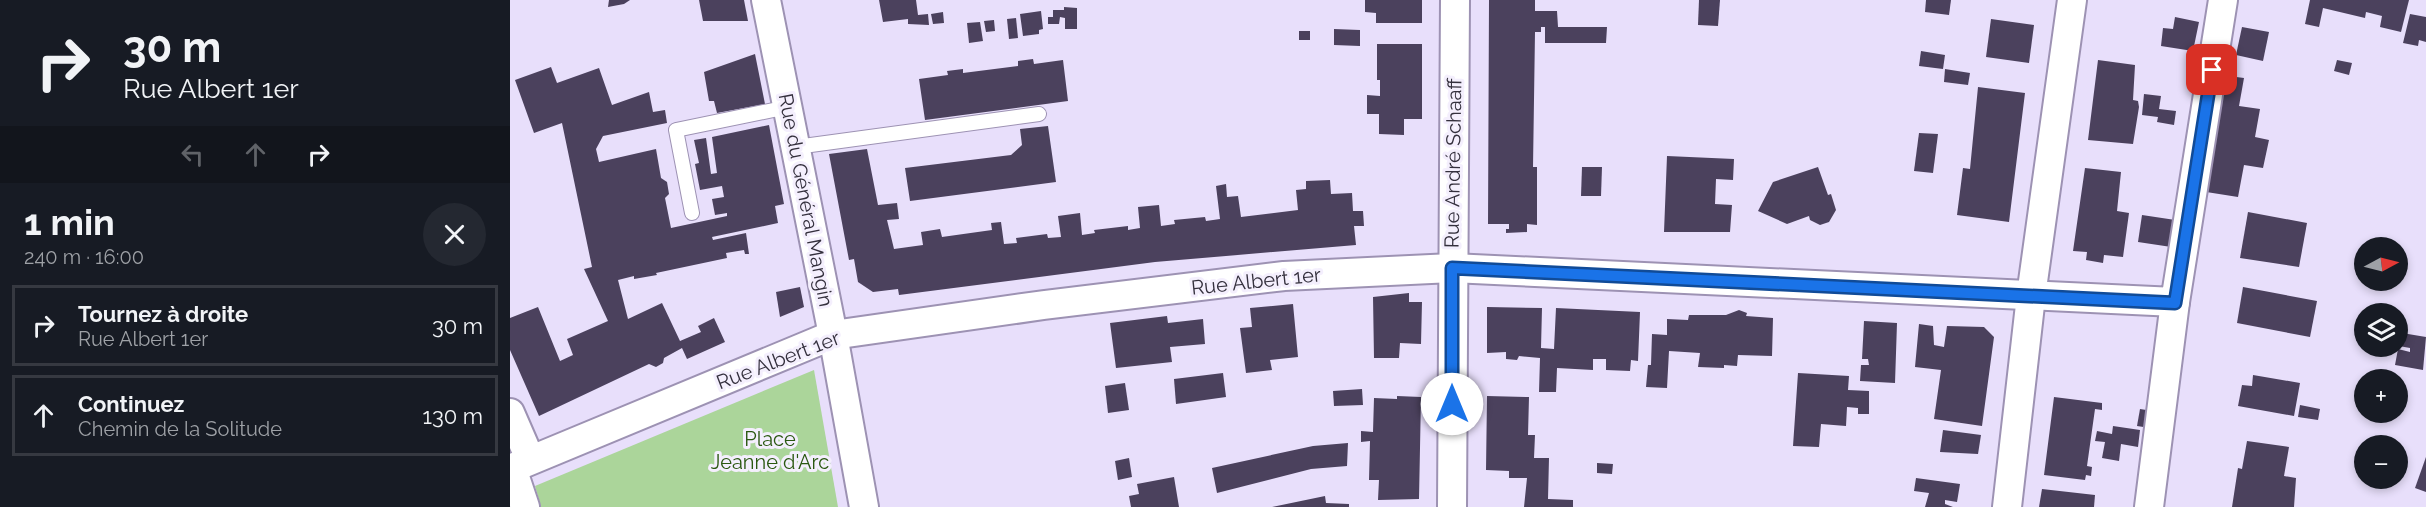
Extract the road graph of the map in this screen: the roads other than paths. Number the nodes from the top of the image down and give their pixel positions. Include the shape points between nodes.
1 (766, 0) edge
2 (1455, 0) edge
3 (2072, 0) edge
4 (2223, 0) edge
5 (788, 107) junction
6 (1039, 114) dead end
7 (796, 147) junction
8 (692, 213) dead end
9 (1452, 268) junction
10 (2031, 296) junction
11 (2175, 303) junction
12 (833, 335) junction
13 (510, 413) edge
14 (517, 465) edge
15 (525, 507) edge
16 (864, 507) edge
17 (1452, 507) edge
18 (2007, 507) edge
19 (2149, 507) edge

1 - 5 street, Rue du Général Mangin
2 - 9 street, Rue André Schaaff
3 - 10 street
4 - 11 street
5 - 7 street, Rue du Général Mangin
5 - 8 lane via 676,130
6 - 7 lane
7 - 12 street, Rue du Général Mangin
9 - 10 street, Rue Albert 1er
9 - 12 street, Rue Albert 1er via 1284,276
9 - 17 street, Rue André Schaaff
10 - 11 street, Rue Albert 1er
10 - 18 street
11 - 19 street
12 - 14 street, Rue Albert 1er
12 - 16 street, Rue du Général Mangin
13 - 14 street
14 - 15 street

